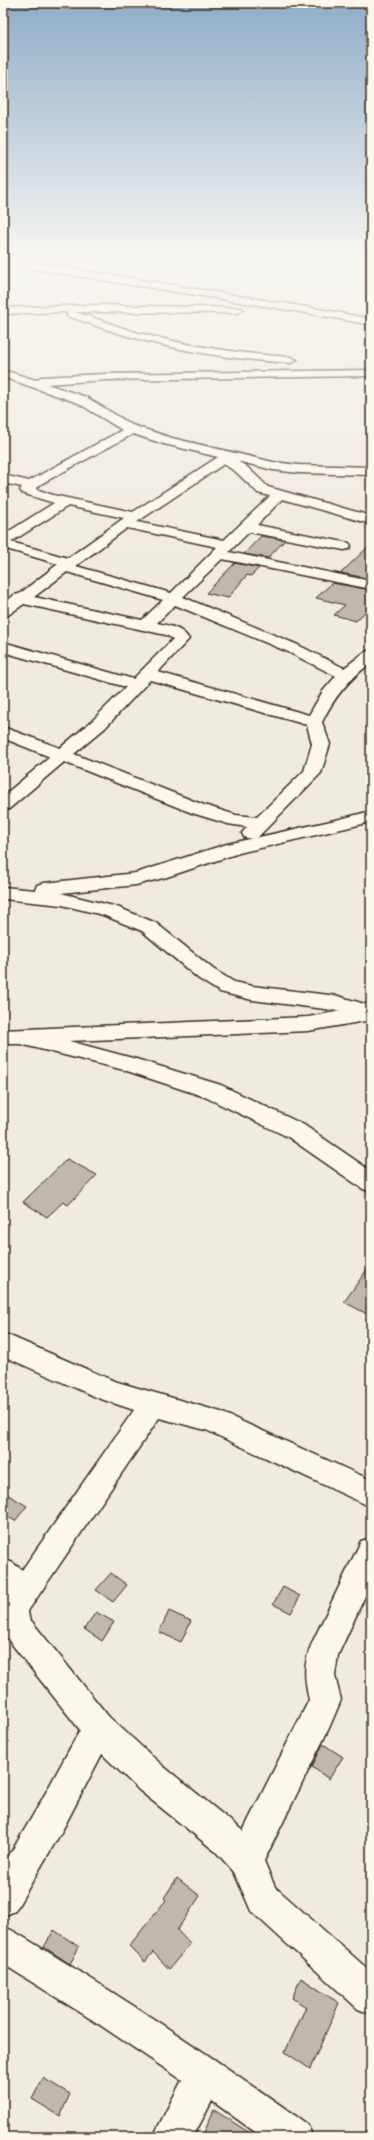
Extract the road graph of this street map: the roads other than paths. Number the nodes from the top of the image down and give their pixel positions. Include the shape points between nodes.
1 (264, 359) edge
2 (303, 361) dead end
3 (341, 362) dead end
4 (371, 366) edge
5 (3, 373) edge
6 (371, 373) edge
7 (33, 382) junction
8 (131, 430) junction
9 (226, 457) junction
10 (371, 471) edge
11 (3, 479) edge
12 (30, 485) junction
13 (279, 495) junction
14 (65, 502) junction
15 (370, 520) edge
16 (131, 521) junction
17 (247, 527) junction
18 (3, 543) edge
19 (222, 549) junction
20 (333, 560) junction
21 (66, 565) junction
22 (371, 585) edge
23 (172, 598) junction
24 (9, 605) edge
25 (144, 626) junction
26 (3, 647) edge
27 (371, 655) edge
28 (344, 674) junction
29 (141, 680) junction
30 (314, 722) junction
31 (3, 732) edge
32 (62, 755) junction
33 (3, 805) edge
34 (371, 816) edge
35 (262, 823) junction
36 (234, 848) junction
37 (9, 893) edge
38 (371, 1013) edge
39 (11, 1037) edge
40 (371, 1184) edge
41 (3, 1344) edge
42 (153, 1405) junction
43 (371, 1494) edge
44 (371, 1551) edge
45 (14, 1582) edge
46 (98, 1728) junction
47 (246, 1860) junction
48 (3, 1899) edge
49 (3, 1944) edge
50 (371, 1996) edge
51 (206, 2074) junction
52 (172, 2137) edge
53 (294, 2137) edge

1 - 2 street
3 - 4 street
5 - 7 street
6 - 7 street via 106,377
7 - 8 street via 82,400
8 - 9 street
8 - 12 street
9 - 10 street via 299,469
9 - 13 street via 257,486
9 - 16 street
11 - 12 street
12 - 14 street via 27,490 30,492
13 - 15 street
13 - 17 street
14 - 16 street
14 - 18 street
15 - 20 street
16 - 19 street
16 - 21 street
17 - 19 street
17 - 20 street
18 - 21 street
19 - 20 street
19 - 23 street
20 - 22 street
21 - 23 street
21 - 24 street
23 - 25 street
23 - 28 street via 292,648
24 - 25 street
25 - 29 street via 170,631 177,634 180,639
26 - 29 street
27 - 28 street
28 - 30 street via 325,698
29 - 30 street
29 - 32 street via 99,724
30 - 35 street via 321,744 312,773
31 - 32 street
32 - 33 street
32 - 35 street via 198,809 234,820
34 - 36 street
35 - 36 street
36 - 37 street via 136,879
37 - 38 street via 62,899 110,911 150,927 206,974 227,987 252,993 338,1003
38 - 39 street via 308,1024
39 - 40 street via 128,1064 213,1091 296,1131
41 - 42 street via 107,1390
42 - 43 street via 211,1420
42 - 45 street
44 - 47 street via 324,1654 319,1676 325,1700 319,1715
45 - 46 street via 14,1623
46 - 47 street via 151,1778 228,1840
46 - 48 street via 51,1817
47 - 50 street via 263,1899
49 - 51 street via 107,2008
51 - 52 street
51 - 53 street

